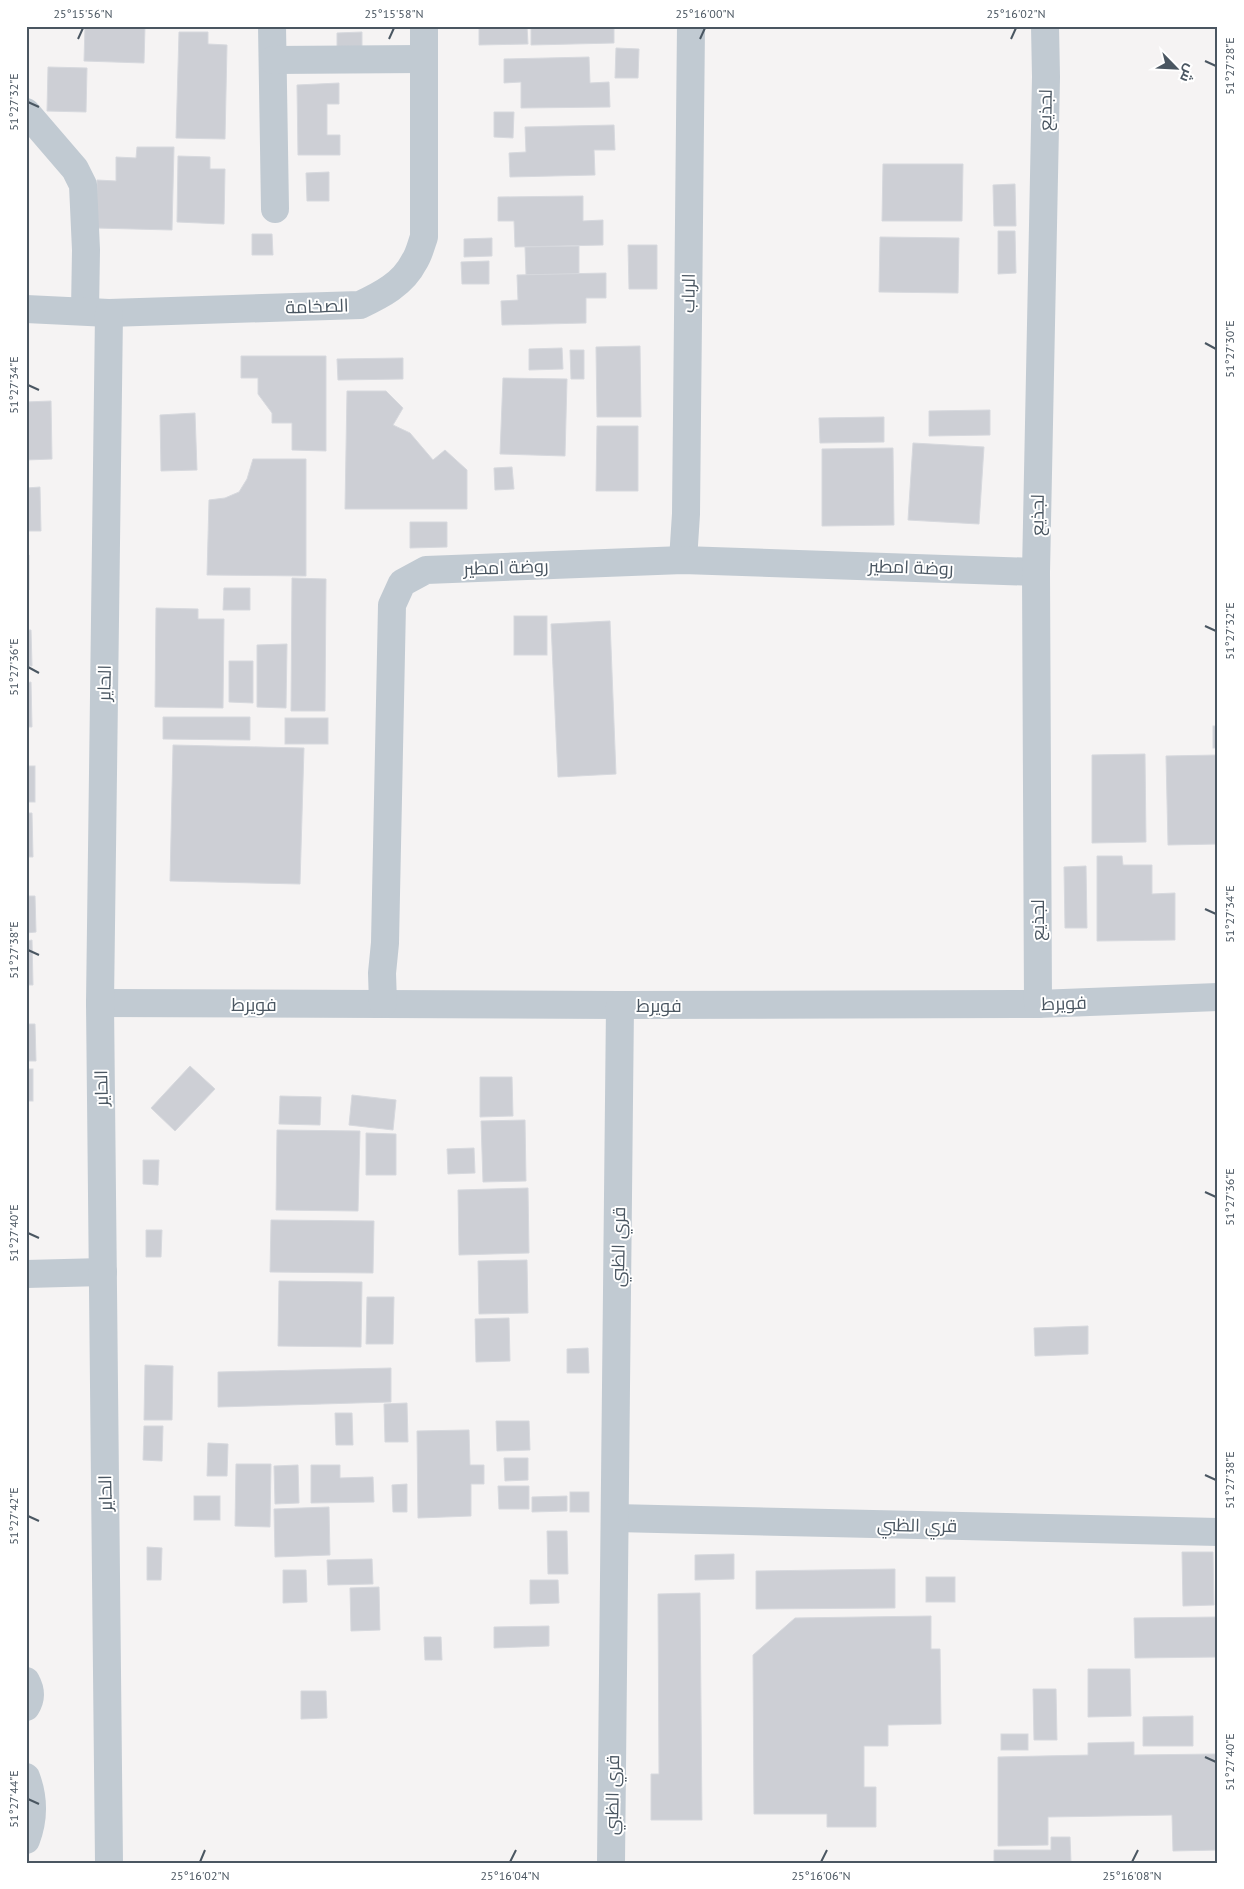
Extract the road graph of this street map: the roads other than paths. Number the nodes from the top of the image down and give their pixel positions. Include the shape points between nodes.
1 (272, 26) edge
2 (413, 26) edge
3 (424, 26) edge
4 (691, 26) edge
5 (1045, 26) edge
6 (423, 59) junction
7 (273, 60) junction
8 (26, 112) edge
9 (275, 209) dead end
10 (26, 309) edge
11 (97, 312) junction
12 (682, 560) junction
13 (1036, 572) junction
14 (1218, 997) edge
15 (100, 1003) junction
16 (384, 1003) junction
17 (1038, 1004) junction
18 (620, 1005) junction
19 (102, 1272) junction
20 (26, 1274) edge
21 (615, 1518) junction
22 (1218, 1532) edge
23 (26, 1681) edge
24 (26, 1707) edge
25 (26, 1778) edge
26 (26, 1840) edge
27 (109, 1863) edge
28 (611, 1863) edge

1 - 7 street
2 - 3 street
3 - 6 street, الصخامة
4 - 12 street, الرباب via 686,514
5 - 13 street, لجذيع
6 - 7 street
6 - 11 street, الصخامة via 424,237 414,262 400,281 384,294 360,305
7 - 9 street
8 - 11 street, الحاير via 75,169 83,185 86,250
10 - 11 street, الصخامة
11 - 15 street, الحاير
12 - 13 street, روضة امطير
12 - 16 street, روضة امطير via 426,570 402,584 392,605 382,973
13 - 17 street, لجذيع
14 - 17 street, فويرط
15 - 16 street, فويرط
15 - 19 street, الحاير
16 - 18 street, فويرط
17 - 18 street, فويرط
18 - 21 street, قري الظبي
19 - 20 street
19 - 27 street, الحاير
21 - 22 street, قري الظبي
21 - 28 street, قري الظبي
23 - 24 street via 30,1697
25 - 26 street via 32,1798 32,1816

